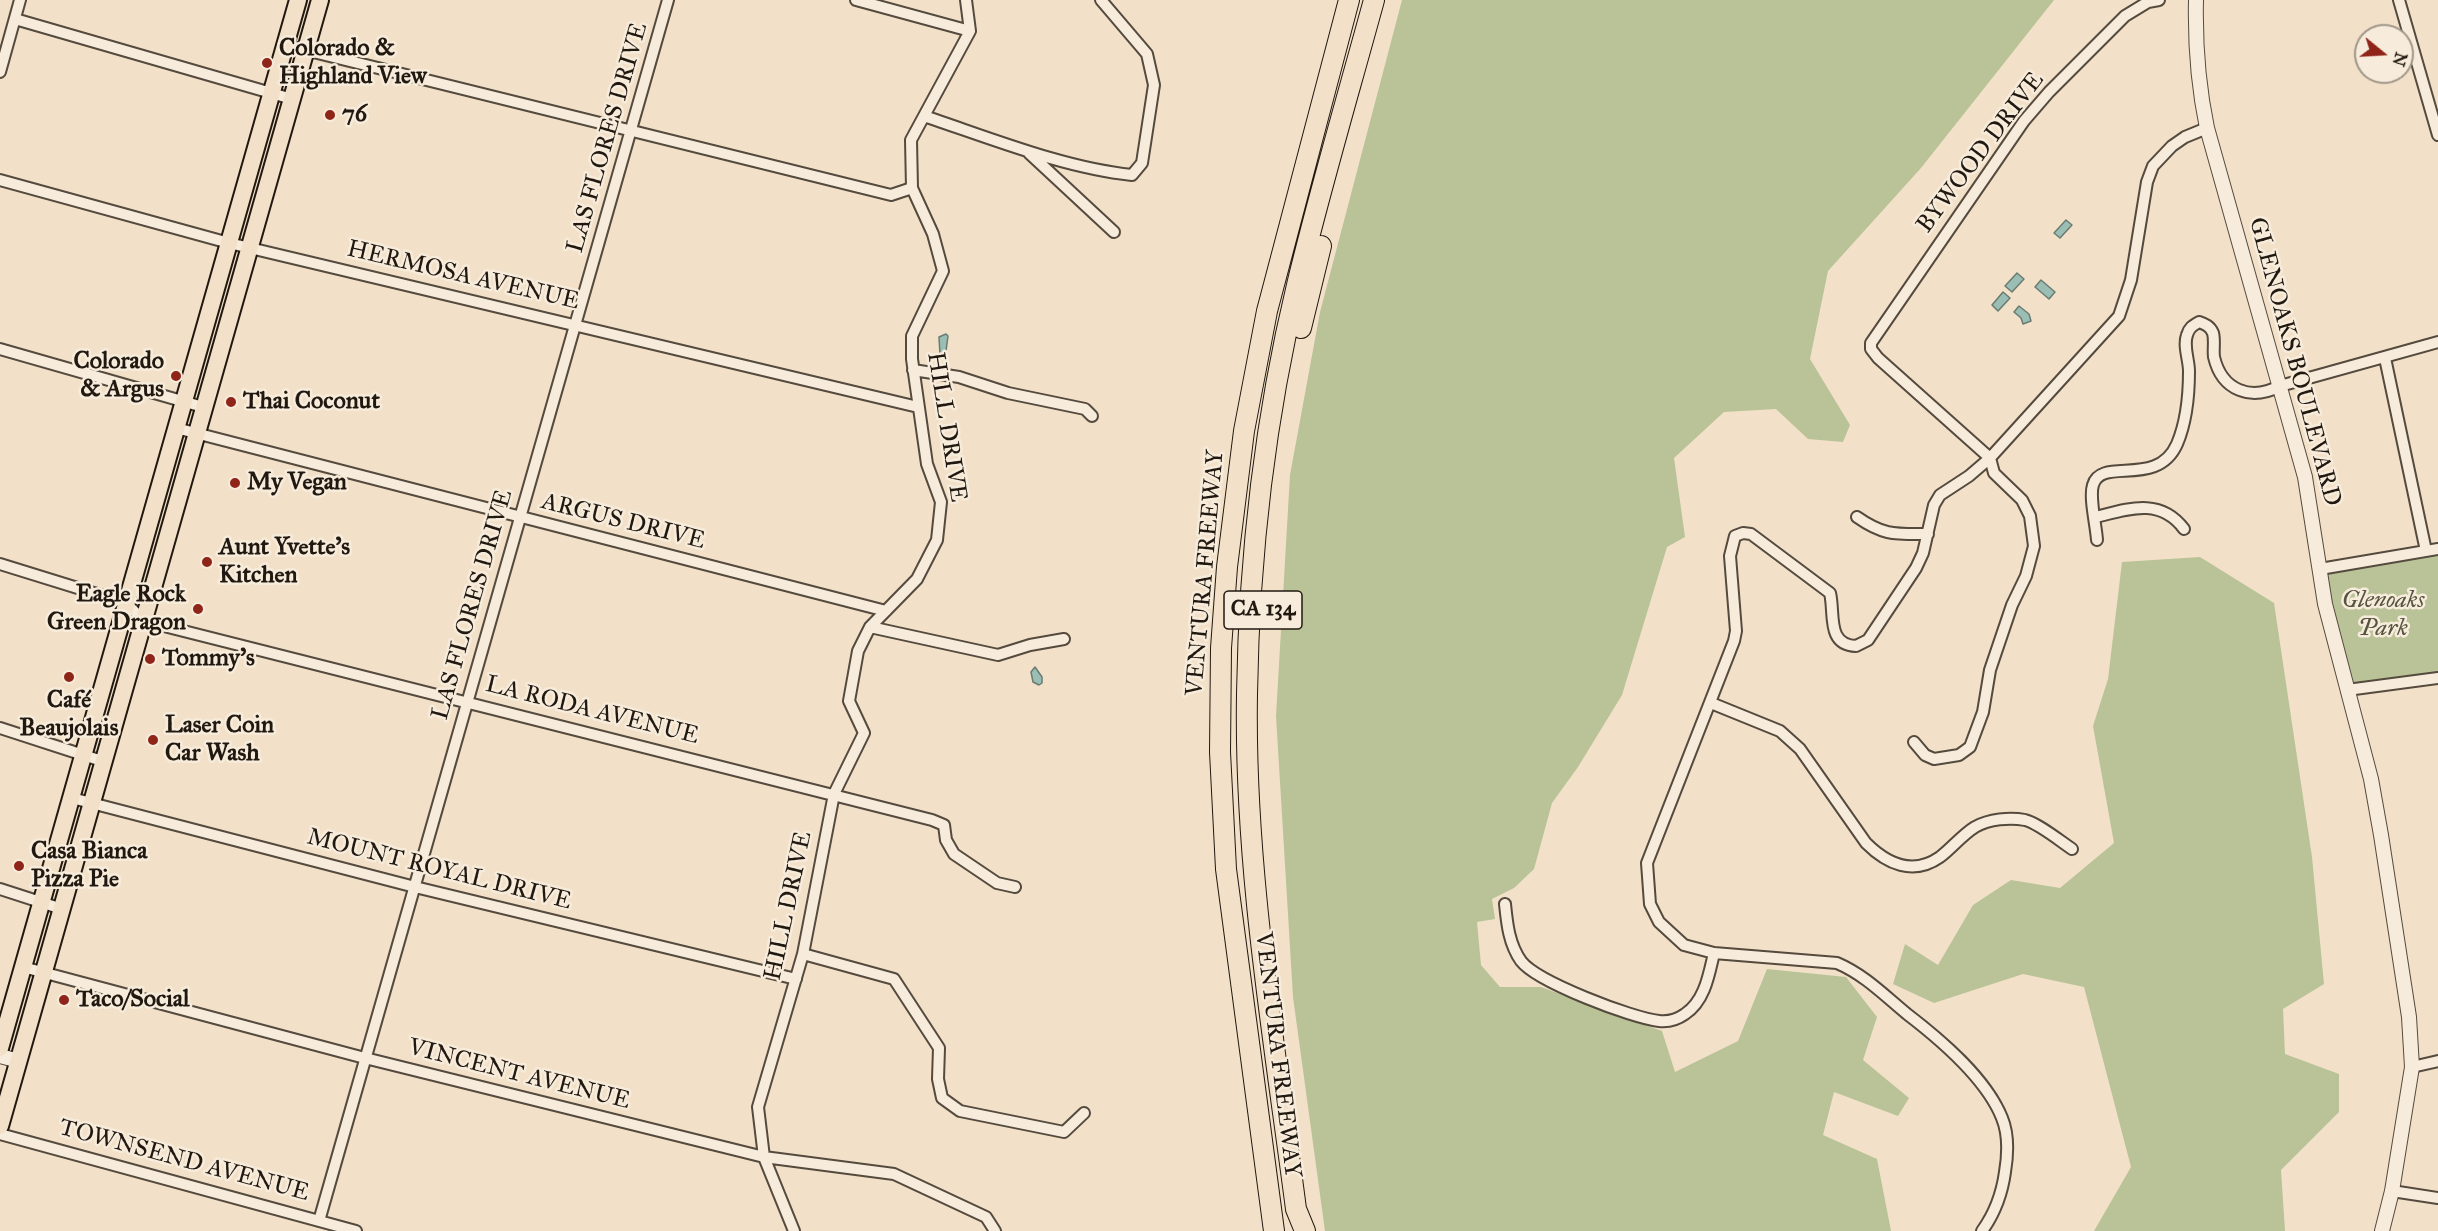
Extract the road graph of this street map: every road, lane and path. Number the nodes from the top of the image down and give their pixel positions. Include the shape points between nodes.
1 (20, 0) edge
2 (298, 0) edge
3 (320, 0) edge
4 (668, 0) edge
5 (856, 0) edge
6 (966, 0) edge
7 (1101, 0) edge
8 (1349, 0) edge
9 (1374, 0) edge
10 (1385, 0) edge
11 (2159, 0) edge
12 (2196, 0) edge
13 (2399, 0) edge
14 (15, 19) junction
15 (970, 31) junction
16 (285, 45) junction
17 (306, 51) junction
18 (0, 72) edge
19 (271, 93) junction
20 (292, 99) junction
21 (924, 116) junction
22 (2207, 128) junction
23 (631, 131) junction
24 (2438, 135) edge
25 (1027, 151) junction
26 (0, 180) edge
27 (912, 188) junction
28 (1114, 232) dead end
29 (229, 243) junction
30 (251, 248) junction
31 (577, 325) junction
32 (2438, 342) edge
33 (0, 349) edge
34 (2385, 358) junction
35 (913, 370) junction
36 (2280, 386) junction
37 (183, 401) junction
38 (203, 407) junction
39 (918, 407) junction
40 (1092, 416) dead end
41 (176, 428) junction
42 (197, 434) junction
43 (1990, 458) junction
44 (520, 517) junction
45 (1857, 517) dead end
46 (2096, 517) junction
47 (2184, 530) dead end
48 (1928, 534) junction
49 (2097, 540) dead end
50 (2438, 549) edge
51 (2426, 551) junction
52 (0, 564) edge
53 (1227, 567) junction
54 (2320, 569) junction
55 (126, 603) junction
56 (885, 611) junction
57 (144, 621) junction
58 (870, 627) junction
59 (1064, 639) dead end
60 (2438, 678) edge
61 (2347, 690) junction
62 (467, 701) junction
63 (1711, 704) junction
64 (0, 728) edge
65 (1914, 742) dead end
66 (84, 756) junction
67 (105, 762) junction
68 (834, 794) junction
69 (72, 798) junction
70 (93, 804) junction
71 (2072, 849) dead end
72 (415, 887) junction
73 (1015, 887) dead end
74 (0, 889) edge
75 (42, 903) junction
76 (1505, 904) dead end
77 (62, 909) junction
78 (1714, 953) junction
79 (803, 954) junction
80 (23, 967) junction
81 (44, 972) junction
82 (796, 979) junction
83 (0, 1048) edge
84 (0, 1056) edge
85 (366, 1058) junction
86 (19, 1061) junction
87 (2438, 1061) edge
88 (2412, 1067) junction
89 (1084, 1113) dead end
90 (0, 1126) edge
91 (0, 1134) edge
92 (764, 1157) junction
93 (2392, 1191) junction
94 (2438, 1198) edge
95 (319, 1221) junction
96 (356, 1231) edge
97 (794, 1231) edge
98 (995, 1231) edge
99 (1274, 1231) edge
100 (1282, 1231) edge
101 (1306, 1231) edge
102 (1982, 1231) edge
103 (2382, 1231) edge

1 - 14 street
2 - 16 main road
3 - 17 main road
4 - 23 street, LAS FLORES DRIVE
5 - 15 street
6 - 15 street
7 - 25 street via 1147,54 1154,85 1142,163 1132,175
8 - 53 highway, VENTURA FREEWAY / CA 134 via 1267,311 1244,431
9 - 101 highway via 1297,287 1269,433 1255,557 1247,694 1249,795 1259,916 1296,1209
10 - 101 highway, VENTURA FREEWAY / CA 134 via 1296,351 1273,495 1260,647 1264,863
11 - 43 street, BYWOOD DRIVE via 2125,16 2024,121 1873,338 1871,349 1878,358
12 - 22 street, GLENOAKS BOULEVARD via 2199,87
13 - 24 street
14 - 18 street
14 - 19 street
15 - 21 street, HILL DRIVE
16 - 17 street
16 - 19 main road
17 - 20 main road
17 - 23 street
19 - 20 street
19 - 29 main road
20 - 30 main road
21 - 25 street
21 - 27 street, HILL DRIVE via 911,140
22 - 36 street, GLENOAKS BOULEVARD
22 - 43 street via 2172,146 2153,166 2131,280 2119,316
23 - 27 street via 891,195
23 - 31 street, LAS FLORES DRIVE
25 - 28 street
26 - 29 street, HERMOSA AVENUE
27 - 35 street, HILL DRIVE via 933,234 943,271 912,336
29 - 30 street, HERMOSA AVENUE
29 - 37 main road
30 - 31 street, HERMOSA AVENUE
30 - 38 main road
31 - 39 street, HERMOSA AVENUE
31 - 44 street, LAS FLORES DRIVE
32 - 34 street
33 - 37 street
34 - 36 street
34 - 51 street
35 - 39 street, HILL DRIVE
35 - 40 street via 959,376 1008,393 1085,409
36 - 46 street via 2268,392 2245,393 2236,389 2220,373 2213,334 2207,325 2199,322 2191,326 2186,337 2188,390 2177,443 2170,455 2151,469 2100,474 2093,483 2091,497
36 - 54 street, GLENOAKS BOULEVARD via 2305,477
37 - 38 street
37 - 41 main road
38 - 42 main road
39 - 56 street, HILL DRIVE via 927,464 940,502 937,540 917,579
41 - 42 street, ARGUS DRIVE
41 - 55 main road
42 - 44 street, ARGUS DRIVE
42 - 57 main road
43 - 48 street via 1940,495
43 - 65 street via 1994,473 2022,500 2030,516 2034,546 1990,670 1983,712 1970,747 1959,755 1934,759
44 - 56 street, ARGUS DRIVE
44 - 62 street, LAS FLORES DRIVE
45 - 48 street via 1874,529 1895,534
46 - 47 street via 2139,507 2165,513 2178,520
46 - 49 street
48 - 63 street via 1916,568 1868,640 1857,646 1845,644 1835,636 1830,593 1751,534 1735,536 1730,556 1736,631
50 - 51 street
51 - 54 street
52 - 55 street
53 - 99 highway, VENTURA FREEWAY / CA 134 via 1220,752 1226,869
53 - 100 highway via 1236,587 1232,705 1240,893
54 - 61 street, GLENOAKS BOULEVARD
55 - 57 street
55 - 66 main road
56 - 58 street, HILL DRIVE
57 - 62 street, LA RODA AVENUE
57 - 67 main road
58 - 59 street via 999,655
58 - 68 street, HILL DRIVE via 858,651 849,700 864,733
60 - 61 street
61 - 88 street, GLENOAKS BOULEVARD via 2371,779 2381,835 2409,1017
62 - 68 street, LA RODA AVENUE
62 - 72 street, LAS FLORES DRIVE
63 - 71 street via 1788,737 1866,843 1893,864 1924,865 1939,858 1976,826 1999,819 2026,820
63 - 78 street via 1647,863 1650,904 1659,922 1684,945
64 - 66 street
66 - 67 street
66 - 69 main road
67 - 70 main road
68 - 73 street, LA RODA AVENUE via 944,825 954,854 997,883
68 - 79 street, HILL DRIVE
69 - 70 street, MOUNT ROYAL DRIVE
69 - 75 main road
70 - 72 street, MOUNT ROYAL DRIVE
70 - 77 main road
72 - 82 street, MOUNT ROYAL DRIVE
72 - 85 street, LAS FLORES DRIVE
74 - 75 street
75 - 77 street
75 - 80 main road
76 - 78 street via 1507,928 1522,963 1544,980 1646,1019 1675,1019 1688,1012 1703,994
77 - 81 main road
78 - 102 street via 1837,963 1854,970 1923,1026 1972,1073 2002,1118 2008,1154 2003,1189
79 - 82 street, HILL DRIVE
79 - 89 street via 894,979 939,1048 942,1098 960,1111 1064,1132
80 - 81 street, VINCENT AVENUE
80 - 83 main road
81 - 85 street, VINCENT AVENUE
81 - 86 main road
82 - 92 street, HILL DRIVE via 758,1107
84 - 86 street
85 - 92 street, VINCENT AVENUE
85 - 95 street, LAS FLORES DRIVE
86 - 90 main road
87 - 88 street
88 - 93 street, GLENOAKS BOULEVARD
91 - 95 street, TOWNSEND AVENUE
92 - 97 street, HILL DRIVE
92 - 98 street, VINCENT AVENUE via 894,1174 986,1217
93 - 94 street
93 - 103 street, GLENOAKS BOULEVARD
95 - 96 street, TOWNSEND AVENUE

